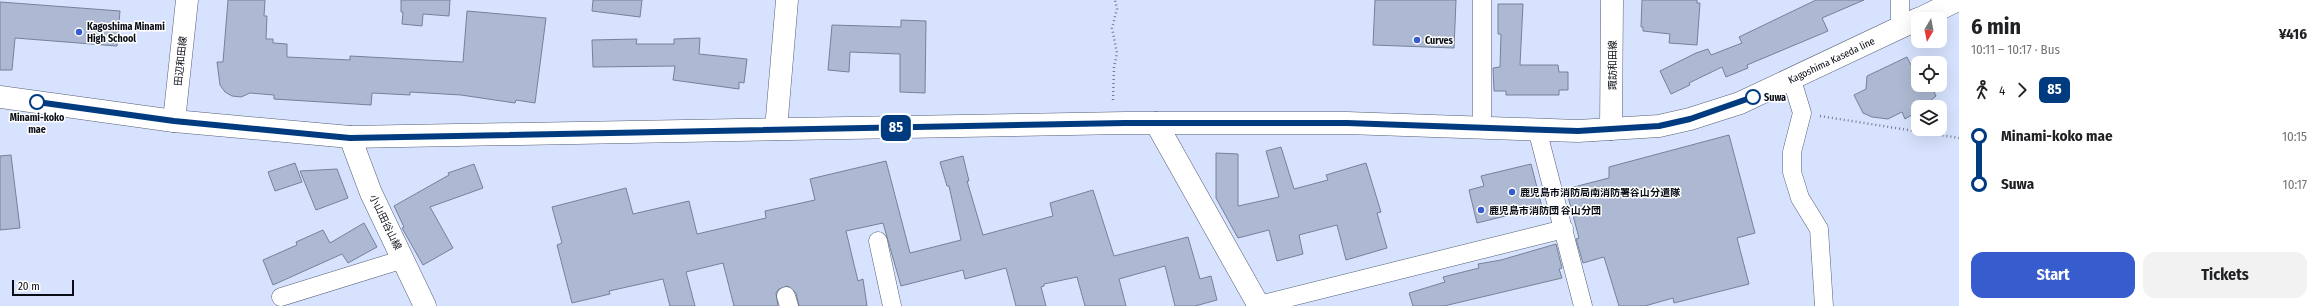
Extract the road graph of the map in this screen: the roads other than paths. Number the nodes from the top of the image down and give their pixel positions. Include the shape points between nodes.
1 (187, 0) edge
2 (787, 0) edge
3 (1482, 0) edge
4 (1612, 0) edge
5 (1900, 0) edge
6 (1958, 0) edge
7 (1933, 12) edge
8 (1911, 20) edge
9 (1911, 22) edge
10 (1792, 80) junction
11 (0, 97) edge
12 (174, 121) junction
13 (1156, 123) junction
14 (1482, 126) junction
15 (776, 129) junction
16 (1537, 129) junction
17 (1611, 129) junction
18 (350, 138) junction
19 (1564, 229) junction
20 (878, 241) dead end
21 (404, 259) junction
22 (281, 297) dead end
23 (425, 306) edge
24 (892, 306) edge
25 (1258, 306) edge
26 (1583, 306) edge
27 (1824, 306) edge

1 - 12 main road, 田辺和田線
2 - 15 main road
3 - 14 street
4 - 17 main road, 諏訪和田線
5 - 8 street
6 - 7 main road, Kagoshima Kaseda line
9 - 10 main road, Kagoshima Kaseda line
10 - 17 main road, Kagoshima Kaseda line via 1740,103 1690,119 1659,126
10 - 27 street via 1802,113 1792,152 1792,172 1800,198 1819,229
11 - 12 main road, Kagoshima Kaseda line
12 - 18 main road, Kagoshima Kaseda line
13 - 14 main road, Kagoshima Kaseda line
13 - 15 main road, Kagoshima Kaseda line
13 - 25 main road
14 - 16 main road, Kagoshima Kaseda line
15 - 18 main road, Kagoshima Kaseda line
16 - 17 main road, Kagoshima Kaseda line
16 - 19 street
18 - 21 main road, 小山田谷山線 via 371,193
19 - 25 street
19 - 26 street
20 - 24 street
21 - 22 street
21 - 23 main road, 小山田谷山線

